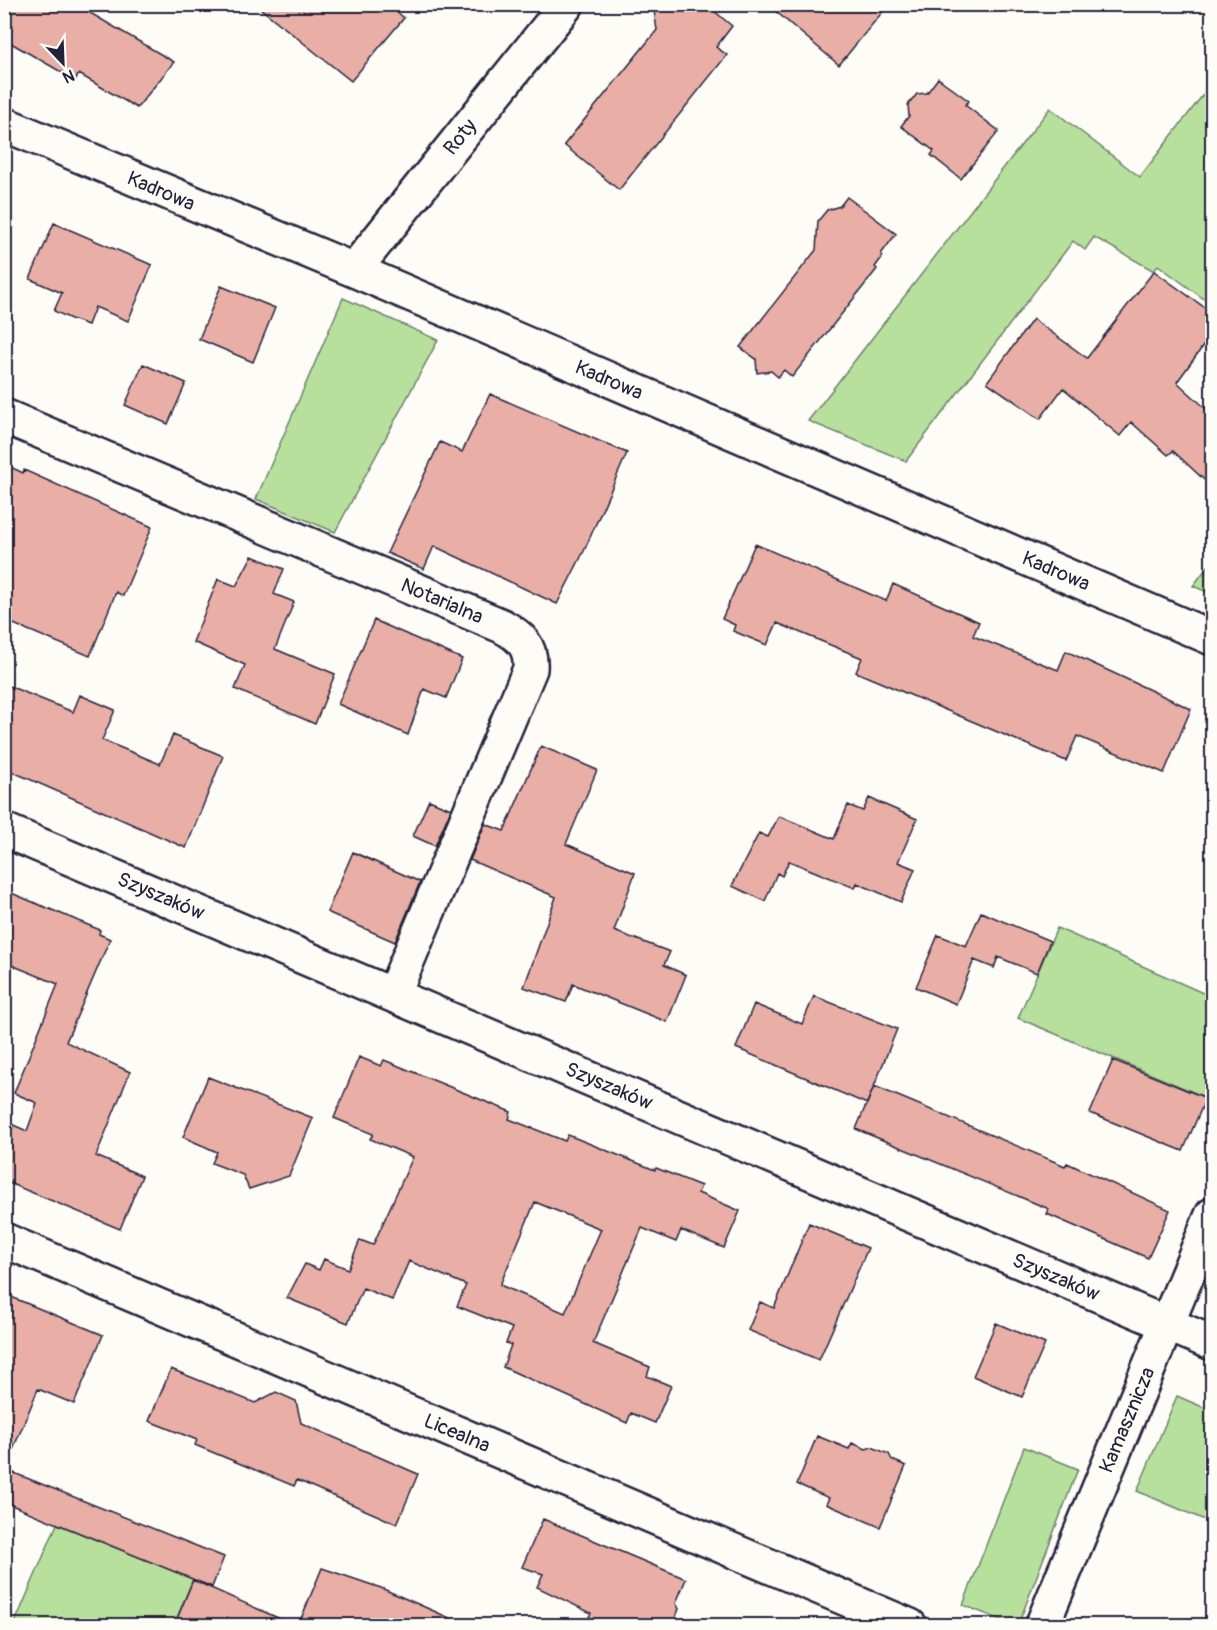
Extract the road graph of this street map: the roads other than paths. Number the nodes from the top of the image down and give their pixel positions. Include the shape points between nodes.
1 (567, 4) edge
2 (4, 124) edge
3 (354, 270) junction
4 (4, 416) edge
5 (1212, 638) edge
6 (4, 830) edge
7 (393, 994) junction
8 (1212, 1215) edge
9 (4, 1240) edge
10 (1167, 1324) junction
11 (1212, 1343) edge
12 (910, 1626) edge
13 (1042, 1626) edge

1 - 3 street, Roty
2 - 3 street, Kadrowa
3 - 5 street, Kadrowa
4 - 7 street, Notarialna via 502,626 525,644 530,669
6 - 7 street, Szyszaków
7 - 10 street, Szyszaków
8 - 10 street, Kamasznicza
9 - 12 street, Licealna
10 - 11 street, Szyszaków
10 - 13 street, Kamasznicza

